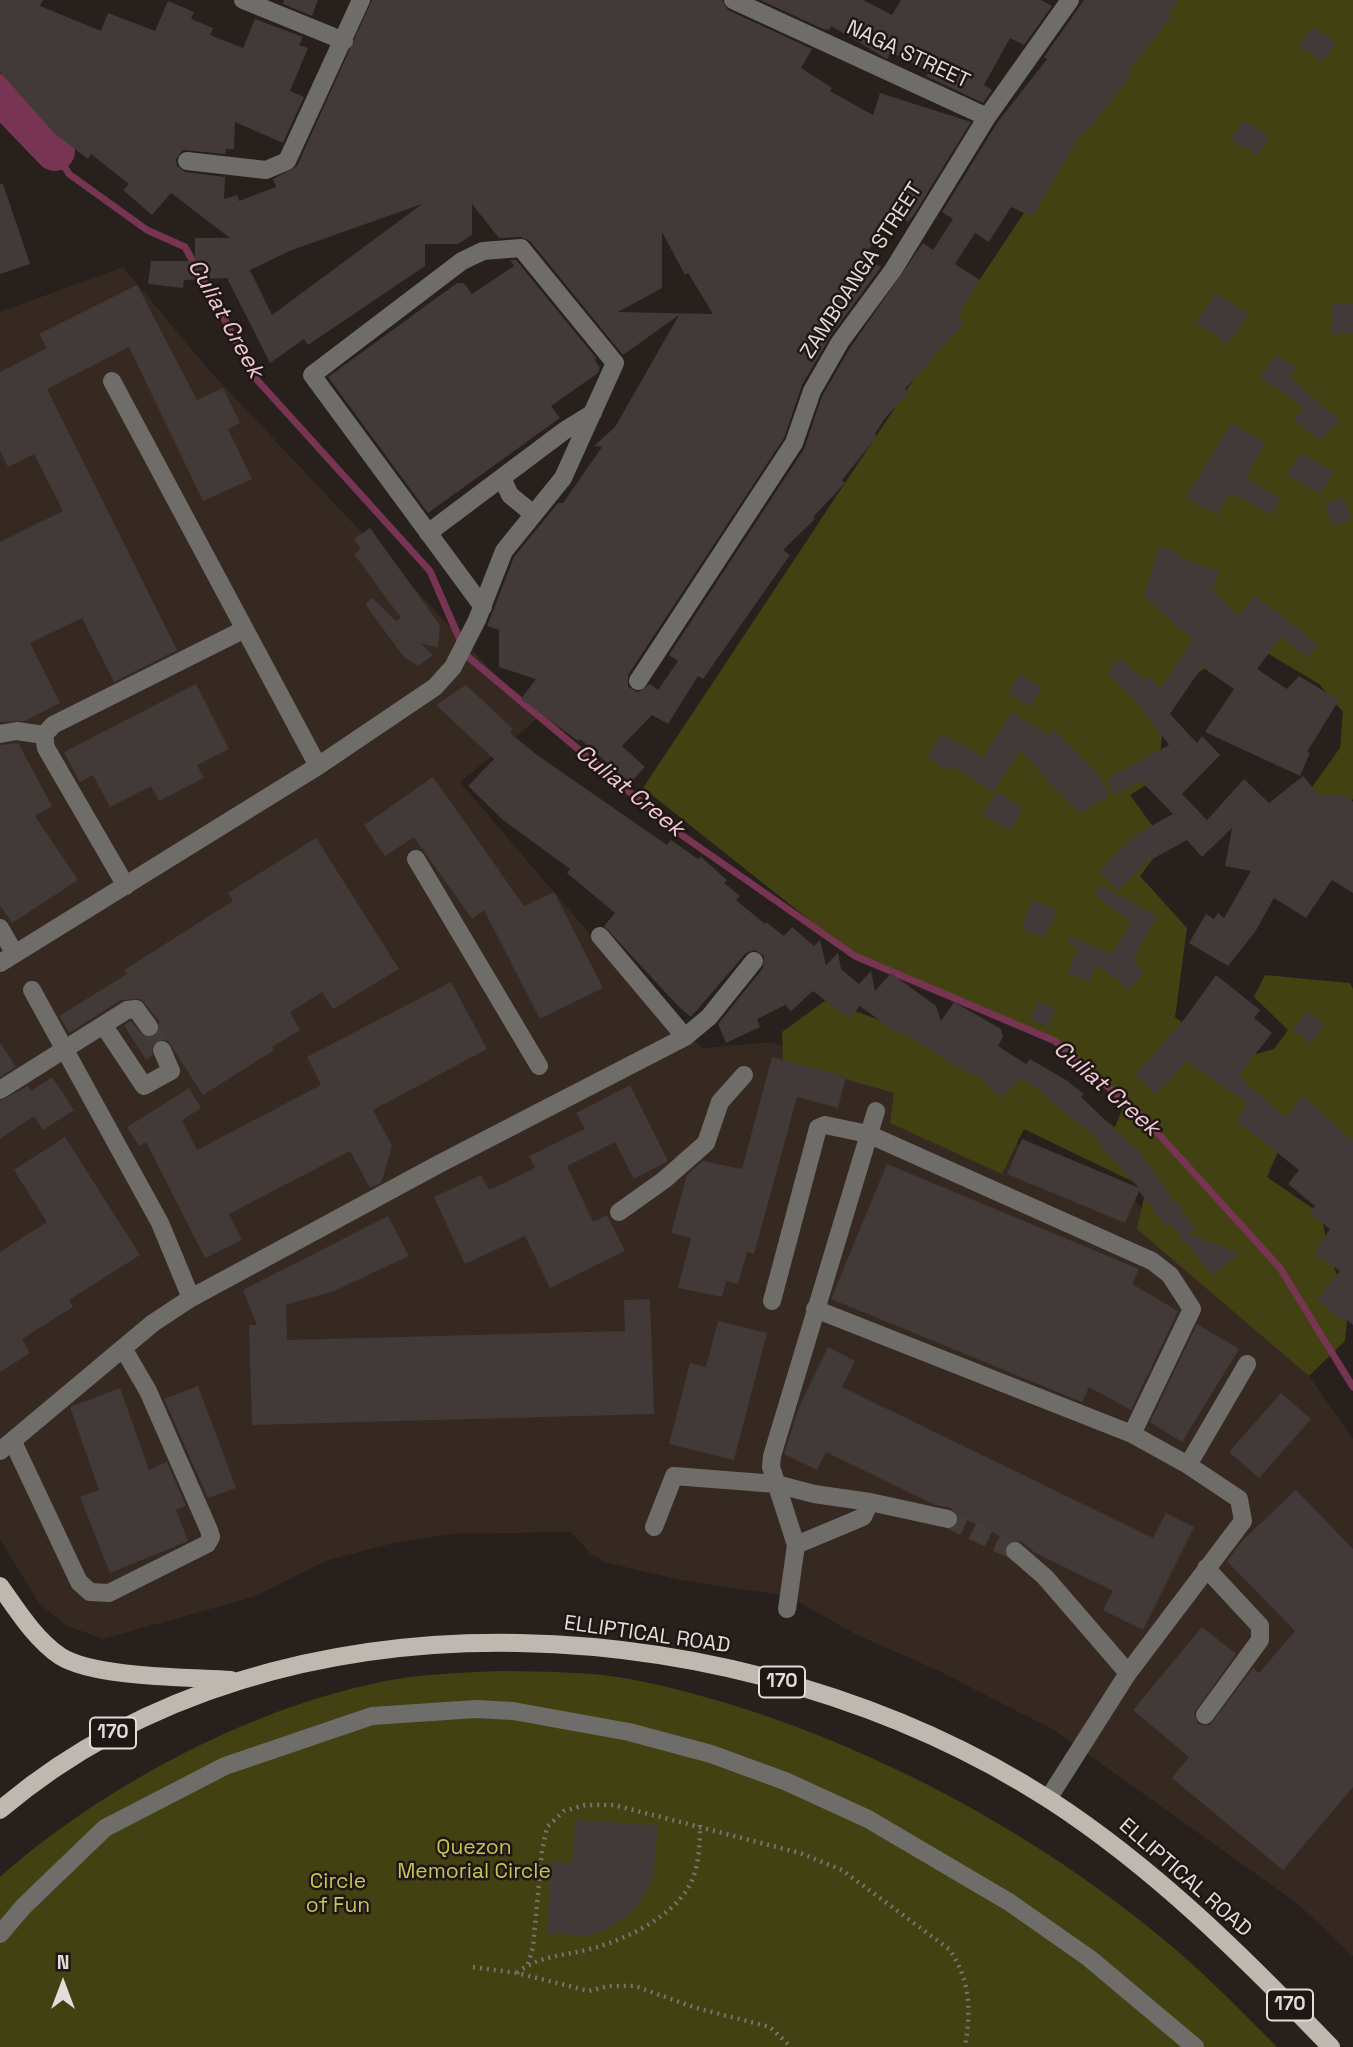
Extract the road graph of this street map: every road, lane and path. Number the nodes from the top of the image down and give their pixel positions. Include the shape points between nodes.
1 (243, 0) edge
2 (361, 0) edge
3 (733, 0) edge
4 (1068, 1) edge
5 (344, 41) junction
6 (987, 117) junction
7 (187, 161) dead end
8 (112, 381) dead end
9 (593, 413) junction
10 (502, 478) junction
11 (532, 513) junction
12 (428, 533) junction
13 (480, 614) junction
14 (243, 630) junction
15 (638, 681) dead end
16 (0, 734) edge
17 (44, 735) junction
18 (318, 766) junction
19 (416, 859) dead end
20 (126, 886) junction
21 (0, 928) edge
22 (600, 936) dead end
23 (8, 959) edge
24 (754, 961) dead end
25 (32, 990) dead end
26 (104, 1026) junction
27 (149, 1027) tunnel mouth
28 (685, 1037) junction
29 (64, 1050) junction
30 (162, 1050) tunnel mouth
31 (539, 1066) dead end
32 (744, 1075) dead end
33 (0, 1090) edge
34 (876, 1111) dead end
35 (868, 1134) junction
36 (619, 1212) dead end
37 (191, 1298) junction
38 (772, 1301) dead end
39 (815, 1310) junction
40 (123, 1348) junction
41 (1247, 1364) dead end
42 (1132, 1434) junction
43 (6, 1446) edge
44 (1188, 1465) junction
45 (776, 1484) junction
46 (870, 1502) junction
47 (947, 1519) tunnel mouth
48 (654, 1527) dead end
49 (796, 1545) junction
50 (1015, 1551) tunnel mouth
51 (1206, 1568) junction
52 (0, 1586) edge
53 (787, 1609) dead end
54 (1128, 1673) junction
55 (238, 1681) junction
56 (1205, 1714) dead end
57 (1048, 1799) junction
58 (0, 1810) edge
59 (700, 1825) junction
60 (0, 1934) edge
61 (528, 1964) junction
62 (473, 1967) dead end
63 (517, 1973) junction
64 (791, 2047) edge
65 (965, 2047) edge
66 (1195, 2047) edge
67 (1331, 2047) edge

1 - 5 street
2 - 5 street
3 - 6 street, NAGA STREET
4 - 6 street, ZAMBOANGA STREET
5 - 7 street via 287,161 266,170
6 - 15 street, ZAMBOANGA STREET via 893,270 840,342 813,391 794,443
8 - 14 street
9 - 10 street
9 - 11 street via 563,478
9 - 12 street via 615,363 533,260 521,248 503,248 462,261 312,375
10 - 11 street via 510,495
10 - 12 street
11 - 13 street via 504,551
12 - 13 street
13 - 18 street via 453,667 435,687
14 - 17 street via 53,725
14 - 18 street
16 - 17 street
17 - 20 street via 46,748
18 - 20 street
19 - 31 street
20 - 23 street
21 - 23 street
22 - 28 street
24 - 28 street via 709,1017
25 - 29 street
26 - 27 street via 132,1008
26 - 29 street
26 - 30 street via 144,1086 171,1071
28 - 37 street
29 - 33 street
29 - 37 street via 160,1223
32 - 36 street via 720,1102 706,1143
34 - 35 street
35 - 38 street via 825,1125 818,1128
35 - 39 street
35 - 42 street via 1152,1261 1170,1275 1192,1309
37 - 40 street
39 - 42 street
39 - 45 street via 772,1456
40 - 43 street
40 - 43 street via 148,1391 209,1530 207,1544 109,1593 90,1592 79,1582
41 - 44 street
42 - 44 street
44 - 51 street via 1235,1494 1241,1504 1241,1524
45 - 46 street
45 - 48 street via 674,1476
45 - 49 street
46 - 47 street
46 - 49 street via 863,1517
49 - 53 street
50 - 54 street via 1045,1577
51 - 54 street
51 - 56 street via 1261,1632 1260,1640
52 - 55 main road via 42,1639 76,1664
54 - 57 street
55 - 57 main road, ELLIPTICAL ROAD / 170 via 327,1660 458,1645 568,1646 677,1658 788,1684 867,1709 931,1736
55 - 58 main road, ELLIPTICAL ROAD / 170 via 179,1702 99,1740
57 - 67 main road, ELLIPTICAL ROAD / 170 via 1102,1835 1182,1900
59 - 61 path via 688,1890 660,1917 594,1948
59 - 61 path via 614,1805 573,1807 554,1818 547,1827 542,1851
59 - 65 path via 800,1853 842,1870 949,1949 967,1987 970,2019
60 - 66 street via 105,1828 225,1766 372,1716 513,1711 629,1732 711,1754 868,1819 1009,1902 1089,1958
61 - 63 path
62 - 63 path
63 - 64 path via 589,1991 635,1986 770,2027

